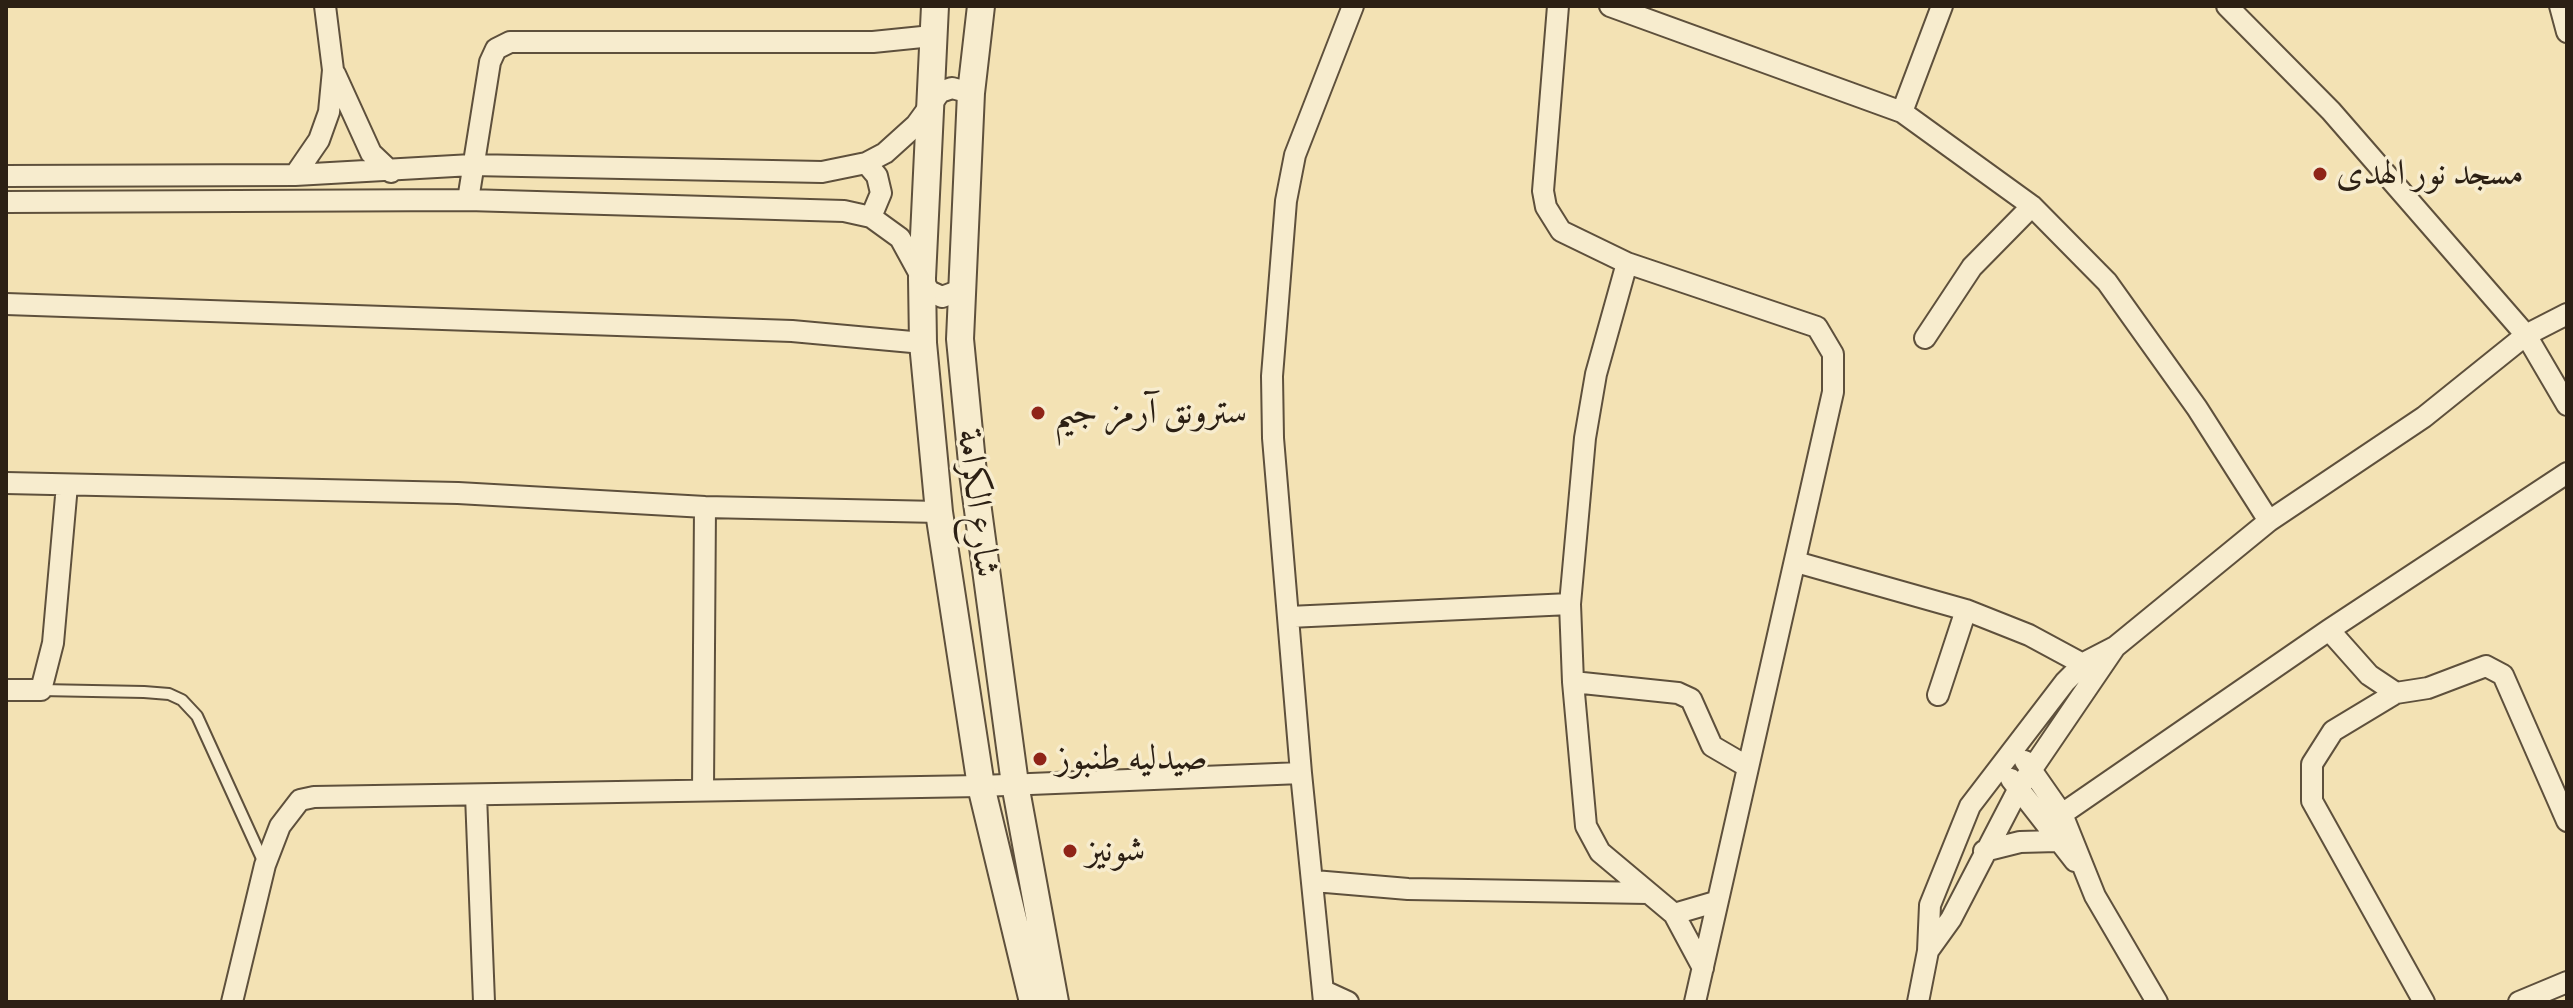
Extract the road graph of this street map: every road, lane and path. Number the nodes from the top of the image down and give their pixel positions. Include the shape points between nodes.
1 (325, 6) edge
2 (935, 6) edge
3 (981, 6) edge
4 (1353, 6) edge
5 (1558, 6) edge
6 (1610, 6) edge
7 (1942, 6) edge
8 (2227, 6) edge
9 (2560, 6) edge
10 (2567, 32) edge
11 (932, 36) junction
12 (333, 70) junction
13 (971, 93) junction
14 (928, 106) junction
15 (1902, 112) junction
16 (866, 163) junction
17 (472, 165) junction
18 (391, 172) junction
19 (295, 175) junction
20 (6, 176) edge
21 (468, 200) junction
22 (6, 202) edge
23 (2032, 206) junction
24 (871, 217) junction
25 (1627, 263) junction
26 (922, 278) junction
27 (961, 290) junction
28 (6, 304) edge
29 (2567, 314) edge
30 (2526, 335) junction
31 (1925, 338) dead end
32 (923, 343) junction
33 (2567, 405) edge
34 (2567, 473) edge
35 (6, 483) edge
36 (67, 485) junction
37 (705, 507) junction
38 (939, 512) junction
39 (2269, 521) junction
40 (1796, 562) junction
41 (1570, 604) junction
42 (1966, 610) junction
43 (1289, 617) junction
44 (2329, 630) junction
45 (2092, 668) junction
46 (1573, 682) junction
47 (6, 690) edge
48 (41, 690) junction
49 (2396, 693) junction
50 (1938, 695) dead end
51 (2013, 748) junction
52 (1748, 767) junction
53 (2000, 767) junction
54 (2032, 769) junction
55 (1301, 773) junction
56 (1015, 784) junction
57 (981, 786) junction
58 (2019, 788) junction
59 (703, 790) junction
60 (476, 795) junction
61 (2062, 814) junction
62 (2567, 821) edge
63 (2057, 841) junction
64 (1984, 851) junction
65 (265, 865) junction
66 (2080, 867) junction
67 (1314, 881) junction
68 (1648, 893) junction
69 (1715, 902) junction
70 (1674, 914) junction
71 (1928, 951) junction
72 (1703, 968) junction
73 (2567, 982) edge
74 (1324, 997) edge
75 (232, 1002) edge
76 (484, 1002) edge
77 (1033, 1002) edge
78 (1055, 1002) edge
79 (1348, 1002) edge
80 (1695, 1002) edge
81 (1918, 1002) edge
82 (2157, 1002) edge
83 (2424, 1002) edge
84 (2519, 1002) edge

1 - 12 street
2 - 11 street, شارع الكرامة
3 - 13 street, شارع الكرامة
4 - 43 street via 1295,155 1286,201 1272,376
5 - 25 street via 1546,207 1561,231
6 - 15 street
7 - 15 street
8 - 30 street via 2331,111
9 - 10 street
11 - 14 street, شارع الكرامة
11 - 17 street via 873,42 510,42 496,49 490,62
12 - 18 street via 371,153
12 - 19 street via 329,112 319,140
13 - 14 street via 946,89
13 - 27 street, شارع الكرامة
14 - 16 street via 901,141
14 - 26 street, شارع الكرامة
15 - 23 street
16 - 17 street via 822,172
16 - 24 street via 877,176 881,193
17 - 18 street
17 - 21 street
18 - 19 street
19 - 20 street
21 - 22 street
21 - 24 street via 844,211
23 - 31 street via 1972,267
23 - 39 street via 2107,282
24 - 26 street via 900,238
25 - 40 street via 1817,327 1827,339 1835,370 1833,392
25 - 41 street via 1596,374 1585,438
26 - 27 street via 935,295
26 - 32 street, شارع الكرامة
27 - 56 street, شارع الكرامة via 960,339 973,473
28 - 32 street via 792,331
29 - 30 street
30 - 33 street
30 - 39 street via 2424,417
32 - 38 street, شارع الكرامة
34 - 44 street
35 - 36 street
36 - 37 street via 458,493
36 - 48 street via 53,643
37 - 38 street
37 - 59 street
38 - 57 street, شارع الكرامة
39 - 45 street
40 - 42 street
40 - 52 street
41 - 43 street
41 - 46 street
42 - 45 street
42 - 50 street
43 - 55 street
44 - 49 street via 2369,675
44 - 61 street
45 - 51 street
45 - 54 street
46 - 52 street via 1678,693 1691,699 1712,746
46 - 68 street via 1586,826 1600,852
47 - 48 street
48 - 65 lane via 144,692 182,700 197,716
49 - 62 street via 2493,668 2509,684
49 - 83 street via 2333,731 2312,764 2312,801
51 - 53 street
51 - 54 street
52 - 69 street
53 - 58 street
53 - 71 street via 1970,806 1950,853 1930,905
54 - 58 street
54 - 61 street
55 - 56 street
55 - 67 street
56 - 57 street
56 - 78 street, شارع الكرامة
57 - 59 street
57 - 77 street, شارع الكرامة
58 - 63 street
58 - 64 street
59 - 60 street
60 - 65 street via 300,800 280,826
60 - 76 street
61 - 66 street
63 - 64 street via 2020,842
63 - 66 street
64 - 71 street via 1951,919
65 - 75 street
66 - 82 street
67 - 68 street via 1408,889
67 - 74 street
68 - 70 street
69 - 70 street
69 - 72 street
70 - 72 street
71 - 81 street
72 - 80 street
73 - 84 street
74 - 79 street

